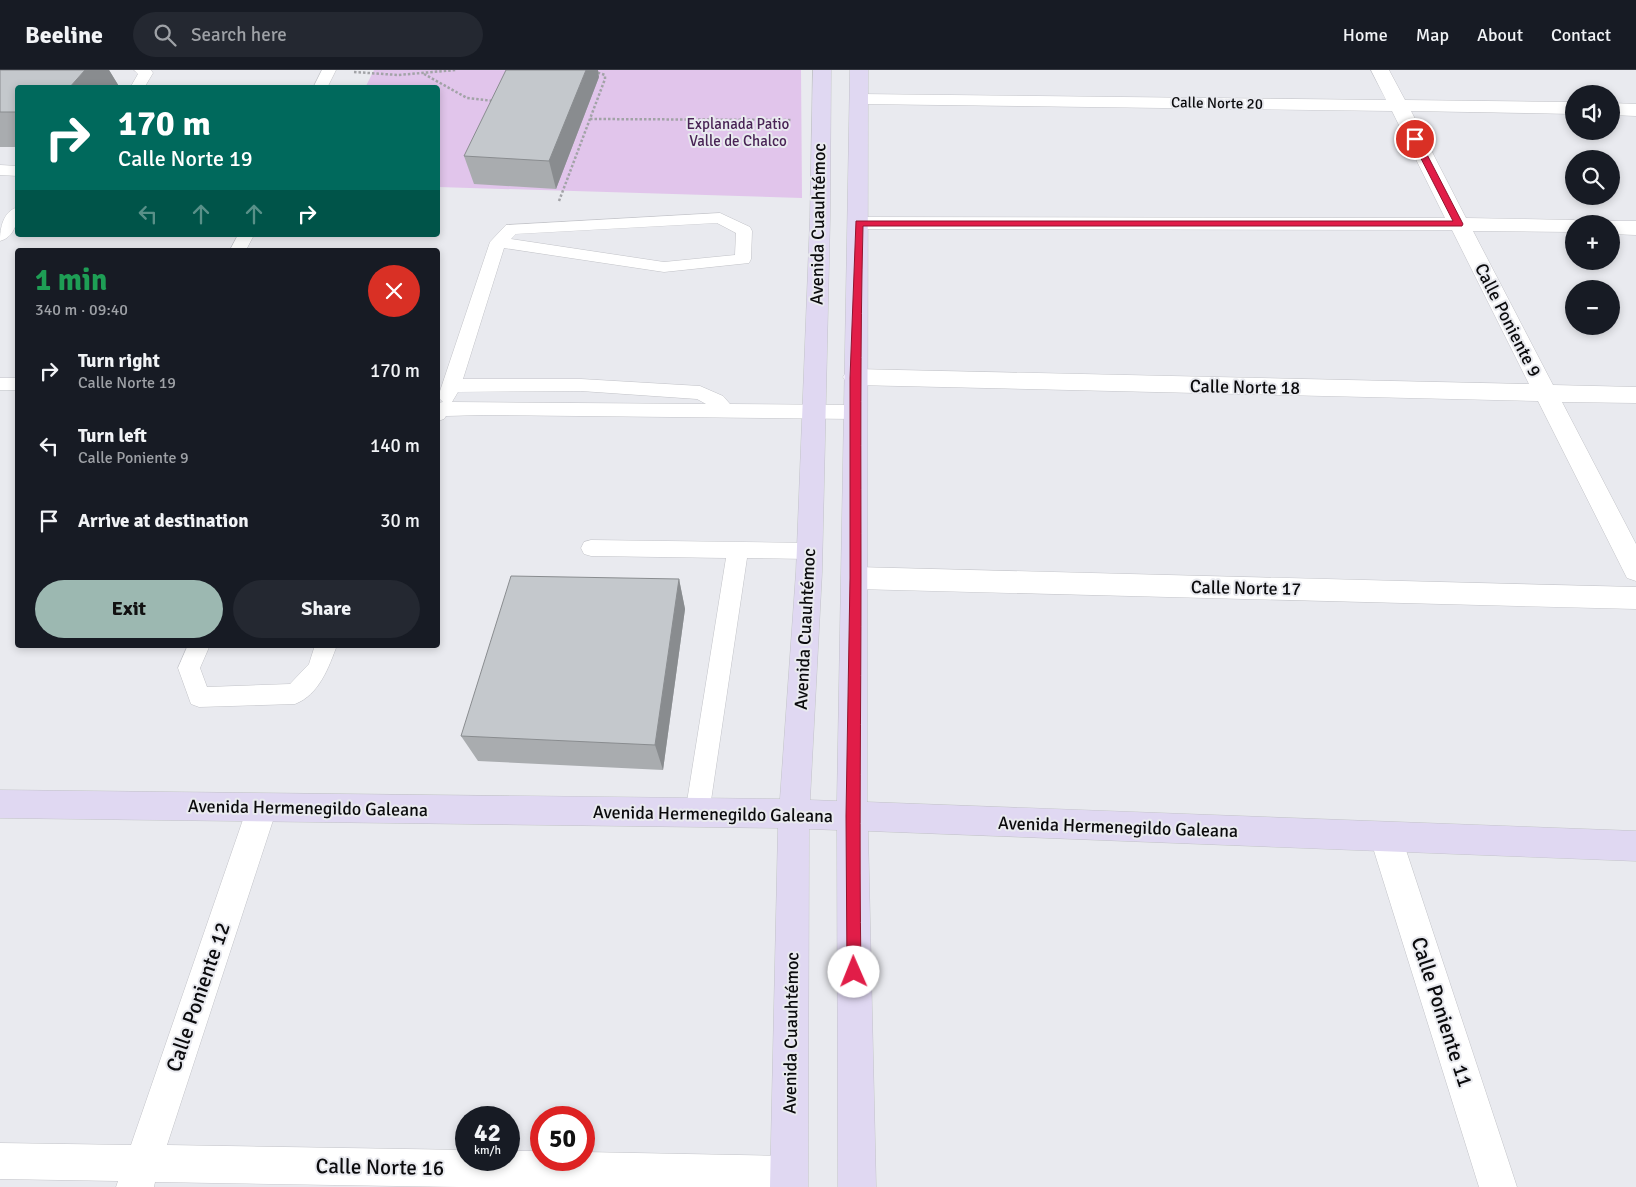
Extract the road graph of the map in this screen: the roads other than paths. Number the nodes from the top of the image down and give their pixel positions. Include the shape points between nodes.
1 (162, 70) edge
2 (329, 70) edge
3 (822, 70) edge
4 (859, 70) edge
5 (1380, 70) edge
6 (143, 72) edge
7 (139, 85) edge
8 (322, 85) edge
9 (860, 99) junction
10 (1398, 105) junction
11 (1565, 108) edge
12 (1620, 109) edge
13 (1636, 110) edge
14 (0, 170) edge
15 (15, 171) edge
16 (15, 216) edge
17 (859, 223) junction
18 (1459, 224) junction
19 (1565, 226) edge
20 (1620, 227) edge
21 (1636, 228) edge
22 (0, 236) edge
23 (498, 242) junction
24 (854, 378) junction
25 (0, 384) edge
26 (15, 384) edge
27 (581, 385) junction
28 (452, 386) junction
29 (1546, 394) junction
30 (1636, 395) edge
31 (440, 409) edge
32 (578, 410) junction
33 (440, 411) edge
34 (726, 412) junction
35 (855, 412) junction
36 (813, 413) junction
37 (591, 548) dead end
38 (738, 550) junction
39 (810, 551) junction
40 (1636, 570) edge
41 (856, 578) junction
42 (1636, 598) edge
43 (197, 648) edge
44 (325, 648) edge
45 (0, 804) edge
46 (262, 808) junction
47 (697, 814) junction
48 (794, 814) junction
49 (852, 816) junction
50 (1386, 838) junction
51 (1636, 846) edge
52 (0, 1161) edge
53 (139, 1175) edge
54 (789, 1181) edge
55 (857, 1187) edge
56 (1498, 1187) edge

1 - 6 lane
2 - 8 lane
3 - 36 main road, Avenida Cuauhtémoc
4 - 9 main road
5 - 10 street, Calle Poniente 9
6 - 7 lane
9 - 10 street, Calle Norte 20
9 - 17 main road
10 - 11 street, Calle Norte 20
10 - 18 street, Calle Poniente 9
12 - 13 street
14 - 15 lane
16 - 22 lane
17 - 18 street
17 - 24 main road
18 - 19 street
18 - 29 street, Calle Poniente 9
20 - 21 street
23 - 23 lane via 664,268 743,259 744,231 720,218 512,229
23 - 28 lane
24 - 29 street, Calle Norte 18
24 - 35 main road
25 - 26 lane
27 - 28 lane
27 - 32 lane
27 - 34 lane via 700,393 717,401
28 - 31 lane
29 - 30 street, Calle Norte 18
29 - 40 street, Calle Poniente 9
32 - 33 lane
32 - 34 lane
34 - 36 lane
35 - 36 lane
35 - 41 main road
36 - 39 main road, Avenida Cuauhtémoc
37 - 38 lane
38 - 39 lane
38 - 47 lane
39 - 48 main road, Avenida Cuauhtémoc
41 - 42 street, Calle Norte 17
41 - 49 main road
43 - 44 lane via 189,668 199,697 295,694 318,669
45 - 46 main road, Avenida Hermenegildo Galeana
46 - 47 main road, Avenida Hermenegildo Galeana
46 - 53 street, Calle Poniente 12
47 - 48 main road, Avenida Hermenegildo Galeana
48 - 49 main road, Avenida Hermenegildo Galeana
48 - 54 main road, Avenida Cuauhtémoc
49 - 50 main road, Avenida Hermenegildo Galeana
49 - 55 main road
50 - 51 main road, Avenida Hermenegildo Galeana
50 - 56 street, Calle Poniente 11
52 - 53 street, Calle Norte 16
53 - 54 street, Calle Norte 16

